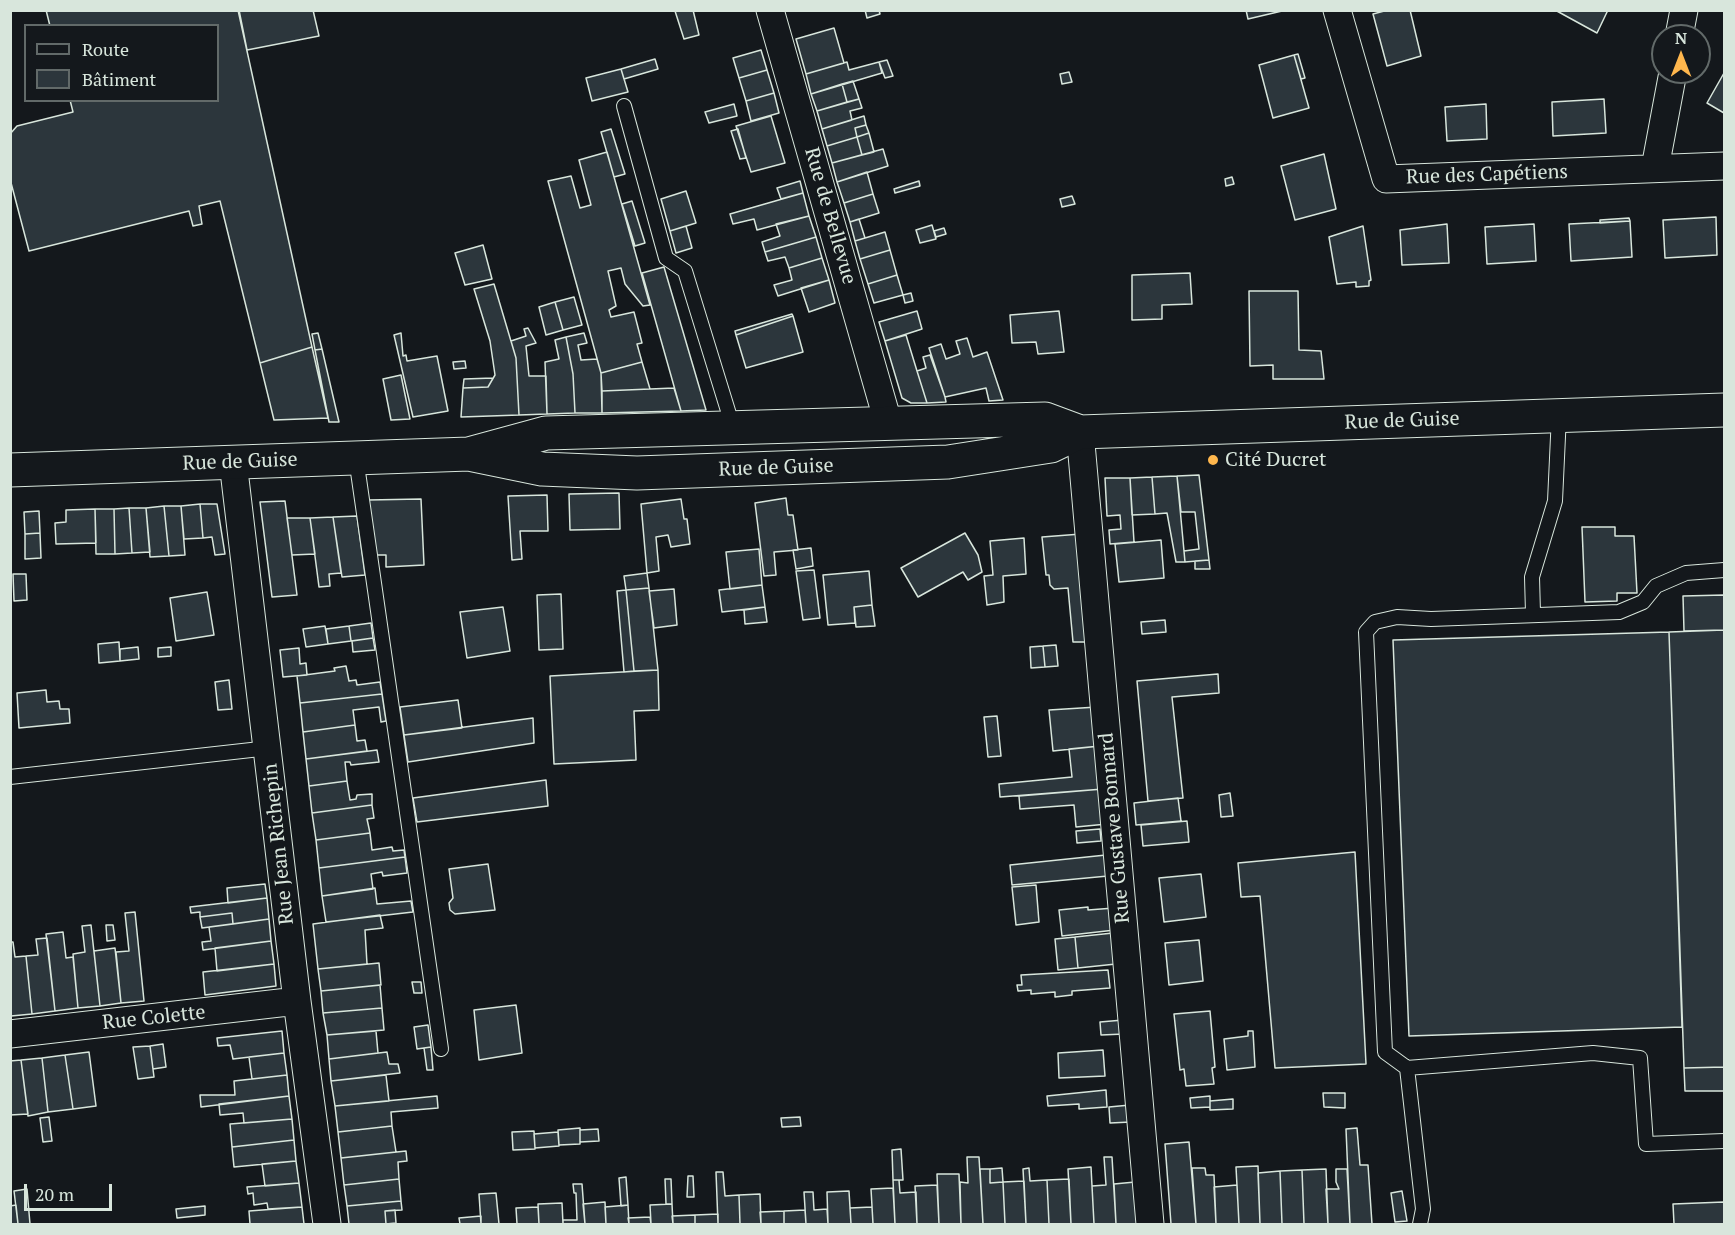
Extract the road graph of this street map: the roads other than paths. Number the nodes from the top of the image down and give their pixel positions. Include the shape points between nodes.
1 (770, 10) edge
2 (1337, 10) edge
3 (1671, 84) edge
4 (624, 106) dead end
5 (1725, 166) edge
6 (1655, 168) junction
7 (1725, 410) edge
8 (1559, 415) junction
9 (888, 422) junction
10 (732, 427) junction
11 (1080, 432) junction
12 (469, 454) junction
13 (356, 458) junction
14 (233, 462) junction
15 (10, 470) edge
16 (637, 473) junction
17 (1725, 570) edge
18 (1533, 614) junction
19 (269, 748) junction
20 (10, 777) edge
21 (297, 1002) junction
22 (10, 1034) edge
23 (441, 1049) dead end
24 (1407, 1068) junction
25 (1725, 1141) edge
26 (327, 1224) edge
27 (1149, 1224) edge
28 (1420, 1224) edge

1 - 9 street, Rue de Bellevue
2 - 6 street, Rue des Capétiens via 1386,179
3 - 6 street
4 - 10 lane via 666,258 685,271
5 - 6 street, Rue des Capétiens
7 - 8 main road, Rue de Guise
8 - 11 main road, Rue de Guise
8 - 18 lane via 1555,501 1532,577
9 - 10 main road, Rue de Guise
9 - 11 main road, Rue de Guise via 1044,419
9 - 16 main road via 858,449 648,455
10 - 12 main road, Rue de Guise via 546,434
11 - 16 main road, Rue de Guise via 1051,446 948,462
11 - 27 street, Rue Gustave Bonnard
12 - 13 main road, Rue de Guise
12 - 16 main road, Rue de Guise via 542,469
13 - 14 main road, Rue de Guise
13 - 23 lane
14 - 15 main road, Rue de Guise
14 - 19 street, Rue Jean Richepin
17 - 18 lane via 1686,573 1656,586 1643,602 1619,612
18 - 24 lane via 1397,617 1375,622 1366,632 1385,1052
19 - 20 lane
19 - 21 street, Rue Jean Richepin
21 - 22 street, Rue Colette
21 - 26 street, Rue Jean Richepin
24 - 25 lane via 1593,1053 1640,1058 1646,1144
24 - 28 lane via 1423,1209

